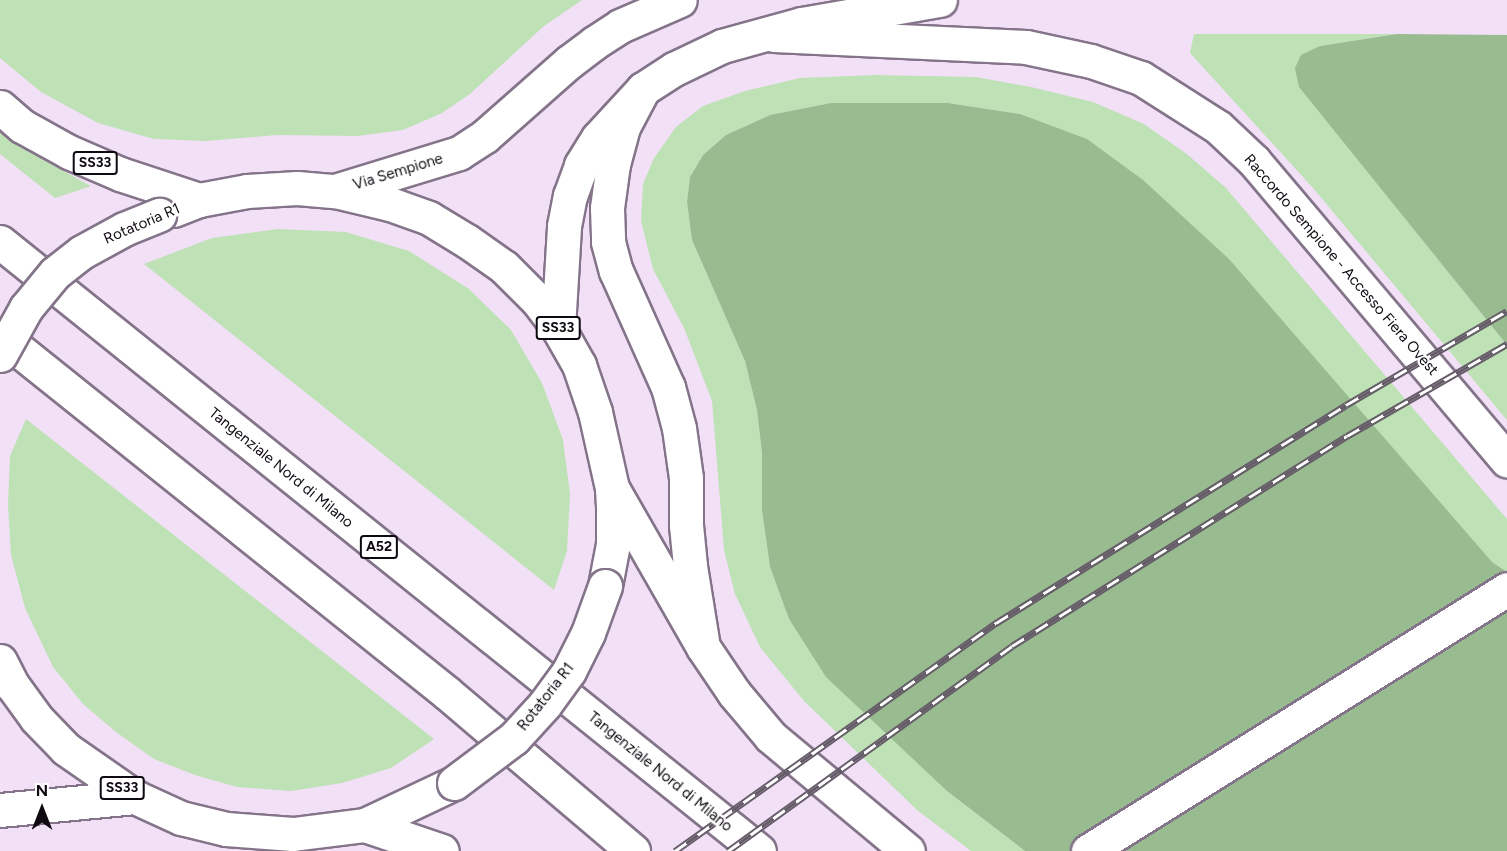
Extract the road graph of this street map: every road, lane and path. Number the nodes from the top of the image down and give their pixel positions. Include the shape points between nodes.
1 (680, 0) edge
2 (940, 0) edge
3 (769, 35) junction
4 (643, 89) junction
5 (0, 107) edge
6 (335, 191) junction
7 (200, 200) junction
8 (0, 242) edge
9 (558, 328) junction
10 (0, 335) edge
11 (0, 355) edge
12 (1507, 460) edge
13 (612, 488) junction
14 (605, 586) joint
15 (1507, 589) edge
16 (703, 647) junction
17 (0, 661) edge
18 (135, 797) junction
19 (0, 810) edge
20 (365, 825) junction
21 (442, 851) edge
22 (633, 851) edge
23 (759, 851) edge
24 (908, 851) edge
25 (1088, 851) edge

1 - 6 main road, Via Sempione via 620,26 594,43 485,136 459,153
2 - 3 main road via 832,18
3 - 4 main road via 722,46
3 - 12 main road, Raccordo Sempione - Accesso Fiera Ovest via 1026,47 1091,61 1142,78 1218,128 1254,161
4 - 9 main road via 598,138 581,165 564,226
4 - 16 main road via 623,128 613,164 607,208 608,242 620,280 668,387 679,428 686,478 690,566
5 - 7 main road, SS33 via 22,126 69,152 120,174
6 - 7 main road, Rotatoria R1 / SS33 via 247,191
6 - 9 main road, Via Sempione / SS33 via 429,218 467,241 504,267
7 - 11 main road, Rotatoria R1 / SS33, bridge via 124,229 82,252 55,273 26,308
8 - 23 main road, Tangenziale Nord di Milano / A52
9 - 13 main road, Via Sempione / SS33 via 579,365 596,412
10 - 22 main road via 447,693
13 - 14 main road, Via Sempione / SS33 via 613,544
13 - 16 main road
14 - 20 main road, Rotatoria R1 / SS33, bridge via 570,671 514,738 454,783
15 - 25 main road
16 - 24 main road via 734,693 771,736
17 - 18 main road, SS33 via 36,718 66,749
18 - 19 main road
18 - 20 main road, SS33 via 181,818 226,829 293,834
20 - 21 main road

